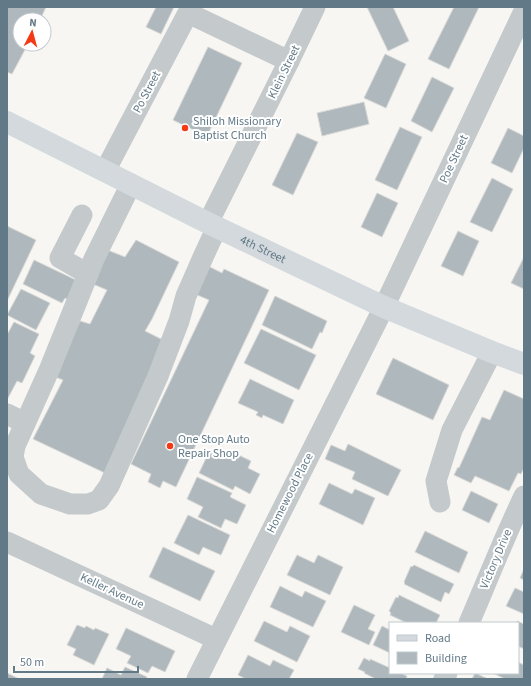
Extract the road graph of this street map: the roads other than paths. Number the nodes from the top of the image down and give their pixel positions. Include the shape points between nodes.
1 (315, 7) edge
2 (524, 11) edge
3 (289, 61) junction
4 (7, 122) edge
5 (105, 171) junction
6 (130, 184) junction
7 (82, 215) dead end
8 (213, 225) junction
9 (88, 274) junction
10 (384, 307) junction
11 (492, 352) junction
12 (524, 364) edge
13 (16, 418) edge
14 (524, 496) edge
15 (440, 502) dead end
16 (7, 542) edge
17 (469, 622) edge
18 (216, 639) junction
19 (197, 679) edge

1 - 3 street, Klein Street
2 - 10 street, Poe Street
3 - 5 street, Po Street via 188,13
3 - 8 street, Klein Street
4 - 5 main road, 4th Street
5 - 6 main road, 4th Street
6 - 8 main road, 4th Street
6 - 9 street, Klein Street
7 - 9 street via 60,258
8 - 10 main road, 4th Street
8 - 13 street, Klein Street via 158,376 109,486 99,500 88,504 70,504 41,494 19,474 13,457
9 - 13 street, Klein Street via 50,368
10 - 11 main road, 4th Street
10 - 18 street, Homewood Place
11 - 12 main road, 4th Street
11 - 15 street via 452,430 436,481
14 - 17 street, Victory Drive
16 - 18 street, Keller Avenue
18 - 19 street, Homewood Place

